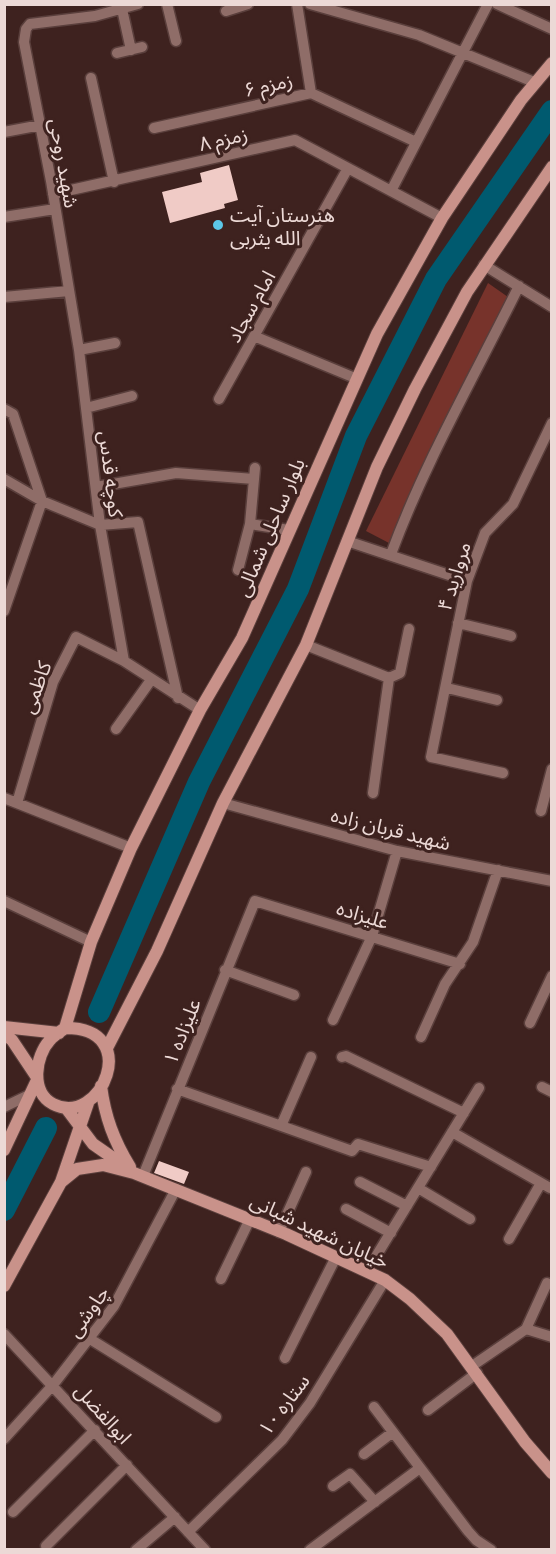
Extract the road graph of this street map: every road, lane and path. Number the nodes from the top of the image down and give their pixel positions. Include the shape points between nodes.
1 (64, 4) edge
2 (138, 4) edge
3 (167, 4) edge
4 (248, 4) edge
5 (297, 4) edge
6 (310, 4) edge
7 (488, 4) edge
8 (497, 4) edge
9 (122, 9) junction
10 (226, 11) dead end
11 (68, 17) junction
12 (552, 29) edge
13 (176, 41) dead end
14 (117, 53) dead end
15 (463, 53) junction
16 (552, 63) edge
17 (90, 78) dead end
18 (534, 82) junction
19 (311, 93) junction
20 (41, 125) junction
21 (154, 128) dead end
22 (4, 132) edge
23 (416, 142) junction
24 (552, 166) edge
25 (348, 168) junction
26 (114, 182) junction
27 (391, 191) junction
28 (53, 194) junction
29 (55, 209) junction
30 (4, 217) edge
31 (442, 218) junction
32 (484, 266) junction
33 (519, 286) junction
34 (69, 291) junction
35 (4, 297) edge
36 (552, 307) edge
37 (254, 336) junction
38 (115, 343) dead end
39 (78, 350) junction
40 (355, 378) junction
41 (132, 396) dead end
42 (219, 399) dead end
43 (86, 408) junction
44 (4, 409) edge
45 (552, 423) edge
46 (4, 479) edge
47 (96, 488) junction
48 (42, 501) junction
49 (250, 524) junction
50 (100, 525) junction
51 (289, 530) junction
52 (347, 541) junction
53 (391, 554) junction
54 (237, 570) dead end
55 (467, 581) junction
56 (9, 582) edge
57 (4, 611) edge
58 (458, 623) junction
59 (409, 628) dead end
60 (511, 636) dead end
61 (306, 645) junction
62 (124, 661) junction
63 (389, 678) junction
64 (151, 680) junction
65 (447, 688) junction
66 (178, 698) junction
67 (497, 700) dead end
68 (200, 710) junction
69 (116, 729) dead end
70 (552, 769) edge
71 (503, 773) dead end
72 (373, 793) dead end
73 (4, 798) edge
74 (17, 803) junction
75 (223, 803) junction
76 (541, 811) dead end
77 (131, 848) junction
78 (397, 851) junction
79 (498, 870) junction
80 (552, 881) edge
81 (255, 900) joint
82 (4, 901) edge
83 (372, 936) junction
84 (91, 942) junction
85 (460, 964) junction
86 (225, 970) junction
87 (552, 976) edge
88 (294, 995) dead end
89 (333, 1020) dead end
90 (530, 1023) dead end
91 (4, 1027) edge
92 (62, 1031) junction
93 (4, 1034) edge
94 (421, 1037) dead end
95 (107, 1048) junction
96 (311, 1057) dead end
97 (342, 1058) dead end
98 (37, 1078) junction
99 (101, 1086) junction
100 (479, 1088) dead end
101 (177, 1089) junction
102 (29, 1095) junction
103 (87, 1103) junction
104 (4, 1107) edge
105 (66, 1108) junction
106 (464, 1113) junction
107 (281, 1126) junction
108 (80, 1128) junction
109 (452, 1132) junction
110 (4, 1150) edge
111 (431, 1167) junction
112 (306, 1172) dead end
113 (138, 1175) junction
114 (61, 1182) junction
115 (360, 1182) dead end
116 (418, 1188) junction
117 (176, 1189) junction
118 (407, 1206) junction
119 (346, 1209) dead end
120 (250, 1219) junction
121 (470, 1219) dead end
122 (279, 1232) junction
123 (391, 1233) junction
124 (509, 1239) dead end
125 (336, 1257) junction
126 (367, 1271) junction
127 (221, 1279) dead end
128 (385, 1280) junction
129 (547, 1283) dead end
130 (4, 1286) edge
131 (526, 1329) junction
132 (4, 1334) edge
133 (552, 1337) edge
134 (90, 1339) junction
135 (285, 1358) dead end
136 (474, 1370) junction
137 (53, 1385) junction
138 (374, 1407) dead end
139 (428, 1410) dead end
140 (216, 1417) dead end
141 (95, 1430) junction
142 (393, 1432) junction
143 (4, 1439) edge
144 (364, 1454) dead end
145 (127, 1465) junction
146 (420, 1468) junction
147 (552, 1473) edge
148 (333, 1486) dead end
149 (375, 1502) junction
150 (12, 1512) dead end
151 (174, 1517) junction
152 (188, 1532) junction
153 (46, 1546) dead end
154 (136, 1550) edge
155 (205, 1550) edge
156 (310, 1550) edge
157 (491, 1550) edge

1 - 11 street
2 - 9 street
3 - 13 street
4 - 10 street
5 - 19 street
6 - 15 street via 419,34
7 - 15 street
8 - 12 street
9 - 11 street
9 - 14 street via 137,48
11 - 20 street, شهید روحی via 30,24 26,29 24,42
15 - 18 street
15 - 23 street
16 - 18 main road, بلوار ساحلی شمالی
17 - 26 street
18 - 31 main road, بلوار ساحلی شمالی
19 - 21 street, زمزم ۶
19 - 23 street, زمزم ۶
20 - 22 street
20 - 28 street, شهید روحی
23 - 27 street
24 - 32 main road
25 - 26 street, زمزم ۸ via 295,140
25 - 27 street, زمزم ۸
25 - 37 street, امام سجاد
26 - 28 street, زمزم ۸
27 - 31 street, زمزم ۸
28 - 29 street, شهید روحی
29 - 30 street
29 - 34 street, شهید روحی
31 - 40 main road, بلوار ساحلی شمالی
32 - 33 street
32 - 52 main road via 395,428
33 - 36 street
33 - 53 street via 441,440
34 - 35 street
34 - 39 street, کوچه قدس
37 - 40 street
37 - 42 street, امام سجاد
38 - 39 street
39 - 43 street, کوچه قدس
40 - 51 main road, بلوار ساحلی شمالی
41 - 43 street
43 - 47 street, کوچه قدس
44 - 48 street via 13,414
45 - 55 street, مروارید ۴ via 513,504 485,533
46 - 48 street
47 - 49 street via 176,473 254,474
47 - 50 street, کوچه قدس
48 - 50 street
48 - 56 street
49 - 51 street
49 - 54 street
50 - 62 street, کوچه قدس
50 - 66 street via 138,522
51 - 68 main road, بلوار ساحلی شمالی via 242,638
52 - 53 street
52 - 61 main road
53 - 55 street
55 - 58 street, مروارید ۴
56 - 57 street
58 - 60 street
58 - 65 street, مروارید ۴
59 - 63 street via 400,674
61 - 63 street
61 - 75 main road
62 - 64 street
62 - 74 street, کاظمی via 80,637 73,640 53,682
63 - 72 street
64 - 66 street
64 - 69 street
65 - 67 street
65 - 71 street, مروارید ۴ via 431,757
66 - 68 street
68 - 77 main road, بلوار ساحلی شمالی
70 - 76 street
73 - 74 street
74 - 77 street
75 - 78 street, شهید قربان زاده
75 - 95 main road via 157,951
77 - 84 main road, بلوار ساحلی شمالی
78 - 79 street, شهید قربان زاده
78 - 83 street
79 - 80 street, شهید قربان زاده
79 - 85 street via 473,942
81 - 83 street, علیزاده
81 - 86 street, علیزاده ۱
82 - 84 street
83 - 85 street, علیزاده
83 - 89 street
84 - 92 main road, بلوار ساحلی شمالی
85 - 94 street via 445,984
86 - 88 street
86 - 101 street, علیزاده ۱
87 - 90 street
91 - 92 main road
92 - 95 main road via 77,1028 94,1033
92 - 98 main road via 43,1051
93 - 98 main road
95 - 99 main road via 108,1062
96 - 107 street
97 - 106 street via 346,1056
98 - 102 main road
98 - 105 main road via 41,1093 51,1104
99 - 103 main road
99 - 113 main road via 105,1114 117,1146
100 - 106 street
101 - 107 street
101 - 113 street, علیزاده ۱
102 - 104 street
102 - 110 main road
103 - 105 main road
103 - 108 main road
105 - 108 main road, خیابان شهید شبانی
106 - 109 street
107 - 111 street via 352,1151 358,1144
108 - 113 main road, خیابان شهید شبانی via 93,1144
108 - 114 main road
109 - 111 street
109 - 124 street via 545,1185
111 - 116 street
112 - 122 street
113 - 114 main road, خیابان شهید شبانی via 103,1165 77,1169
113 - 117 main road, خیابان شهید شبانی
114 - 130 main road
115 - 118 street
116 - 118 street
116 - 121 street
117 - 120 main road, خیابان شهید شبانی
117 - 134 street, چاوشی via 131,1277
118 - 123 street
119 - 123 street
120 - 122 main road, خیابان شهید شبانی
120 - 127 street
122 - 125 main road, خیابان شهید شبانی
123 - 126 street
125 - 126 main road, خیابان شهید شبانی
125 - 135 street
126 - 128 main road, خیابان شهید شبانی
128 - 136 main road, خیابان شهید شبانی via 431,1317
128 - 152 street, ستاره ۱۰ via 310,1403 282,1440
129 - 131 street
131 - 133 street
131 - 136 street
132 - 137 street, ابوالفضل
134 - 137 street, چاوشی
134 - 140 street
136 - 139 street
136 - 147 main road, خیابان شهید شبانی
137 - 141 street, ابوالفضل
137 - 143 street, چاوشی
138 - 142 street
141 - 145 street, ابوالفضل
141 - 150 street
142 - 144 street
142 - 146 street
145 - 151 street, ابوالفضل
145 - 153 street
146 - 149 street
146 - 157 street via 476,1540
148 - 149 street via 350,1473
149 - 156 street
151 - 152 street, ابوالفضل
151 - 154 street
152 - 155 street, ابوالفضل

